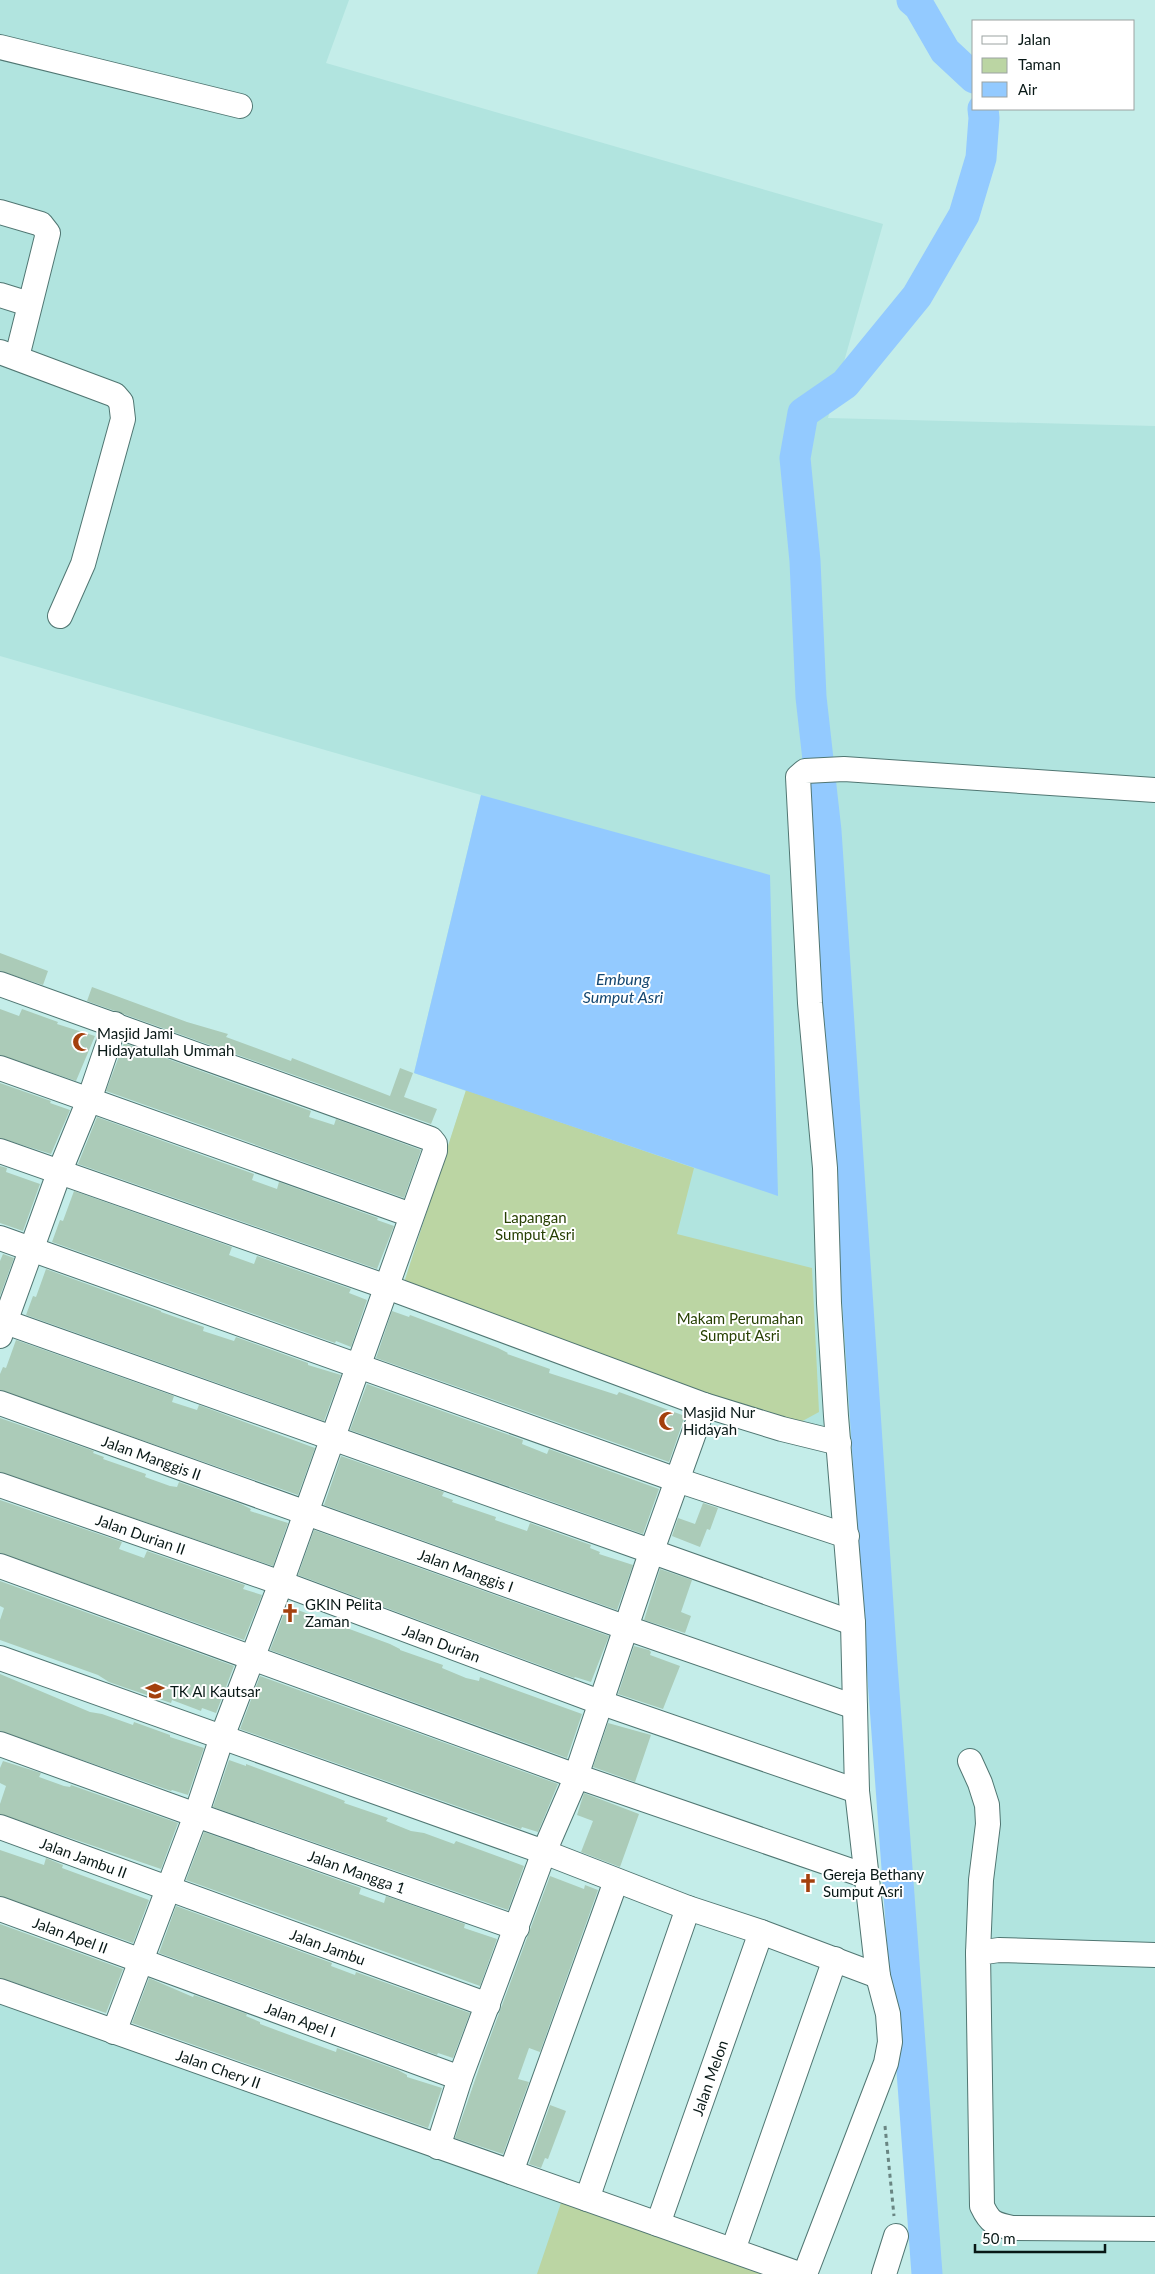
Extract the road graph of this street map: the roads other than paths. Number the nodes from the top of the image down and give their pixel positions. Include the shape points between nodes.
1 (0, 47) edge
2 (240, 106) dead end
3 (0, 212) edge
4 (0, 295) edge
5 (30, 304) junction
6 (8, 354) edge
7 (60, 616) dead end
8 (1155, 790) edge
9 (0, 984) edge
10 (115, 1024) junction
11 (0, 1068) edge
12 (89, 1100) junction
13 (0, 1151) edge
14 (59, 1172) junction
15 (411, 1214) junction
16 (0, 1238) edge
17 (32, 1250) junction
18 (387, 1287) junction
19 (2, 1326) edge
20 (358, 1366) junction
21 (0, 1403) edge
22 (704, 1405) junction
23 (332, 1438) junction
24 (839, 1443) junction
25 (677, 1480) junction
26 (0, 1485) edge
27 (304, 1512) junction
28 (847, 1536) junction
29 (651, 1553) junction
30 (0, 1566) edge
31 (281, 1583) junction
32 (853, 1623) junction
33 (627, 1628) junction
34 (0, 1658) edge
35 (252, 1659) junction
36 (602, 1702) junction
37 (855, 1707) junction
38 (222, 1737) junction
39 (0, 1744) edge
40 (970, 1761) dead end
41 (576, 1776) junction
42 (858, 1791) junction
43 (196, 1815) junction
44 (0, 1827) edge
45 (544, 1852) junction
46 (866, 1876) junction
47 (616, 1881) junction
48 (168, 1886) junction
49 (688, 1908) junction
50 (0, 1909) edge
51 (517, 1928) junction
52 (761, 1932) junction
53 (978, 1953) junction
54 (1155, 1955) edge
55 (835, 1959) junction
56 (141, 1960) junction
57 (878, 1976) junction
58 (0, 1991) edge
59 (488, 2005) junction
60 (114, 2032) junction
61 (460, 2078) junction
62 (438, 2147) junction
63 (512, 2172) junction
64 (587, 2199) junction
65 (658, 2224) junction
66 (1155, 2229) edge
67 (896, 2236) road end
68 (733, 2250) junction
69 (799, 2274) edge
70 (805, 2274) edge
71 (884, 2274) edge

1 - 2 street
3 - 5 street via 41,224 48,233
4 - 5 street
5 - 6 street
6 - 7 street via 115,395 121,402 123,419 83,564
8 - 24 street via 844,769 805,771 798,777 810,1003 825,1168 829,1303
9 - 10 street
10 - 12 street
10 - 15 street via 431,1139 435,1151
11 - 12 street
12 - 14 street
12 - 15 street
13 - 14 street
14 - 17 street
14 - 18 street
15 - 18 street
16 - 17 street
17 - 19 street
17 - 20 street
18 - 20 street
18 - 22 street
19 - 23 street
20 - 23 street
20 - 25 street
21 - 27 street, Jalan Manggis II
22 - 24 street
22 - 25 street
23 - 27 street
23 - 29 street
24 - 28 street
25 - 28 street
25 - 29 street
26 - 31 street, Jalan Durian II
27 - 31 street
27 - 33 street, Jalan Manggis I
28 - 32 street
29 - 32 street
29 - 33 street
30 - 35 street
31 - 35 street
31 - 36 street, Jalan Durian
32 - 37 street
33 - 36 street
33 - 37 street, Jalan Manggis I
34 - 38 street
35 - 38 street
35 - 41 street
36 - 41 street
36 - 42 street, Jalan Durian
37 - 42 street
38 - 43 street
38 - 45 street
39 - 43 street, Jalan Mangga 1
40 - 53 street via 985,1798 988,1824 981,1880
41 - 45 street
41 - 46 street
42 - 46 street
43 - 48 street
43 - 51 street, Jalan Mangga 1
44 - 48 street, Jalan Jambu II
45 - 47 street
45 - 51 street
46 - 57 street
47 - 49 street
47 - 63 street
48 - 56 street
48 - 59 street, Jalan Jambu
49 - 52 street
49 - 64 street
50 - 56 street, Jalan Apel II
51 - 59 street
52 - 55 street
52 - 65 street, Jalan Melon
53 - 54 street via 999,1950
53 - 66 street via 982,2206 988,2218 996,2225 1012,2228
55 - 57 street
55 - 68 street
56 - 60 street
56 - 61 street, Jalan Apel I
57 - 70 street via 888,2014 890,2042 886,2063
58 - 60 street, Jalan Chery II
59 - 61 street
60 - 62 street, Jalan Chery II
61 - 62 street
62 - 63 street, Jalan Chery II
63 - 64 street, Jalan Chery II
64 - 65 street, Jalan Chery II
65 - 68 street, Jalan Chery II
67 - 71 street
68 - 69 street, Jalan Chery II

